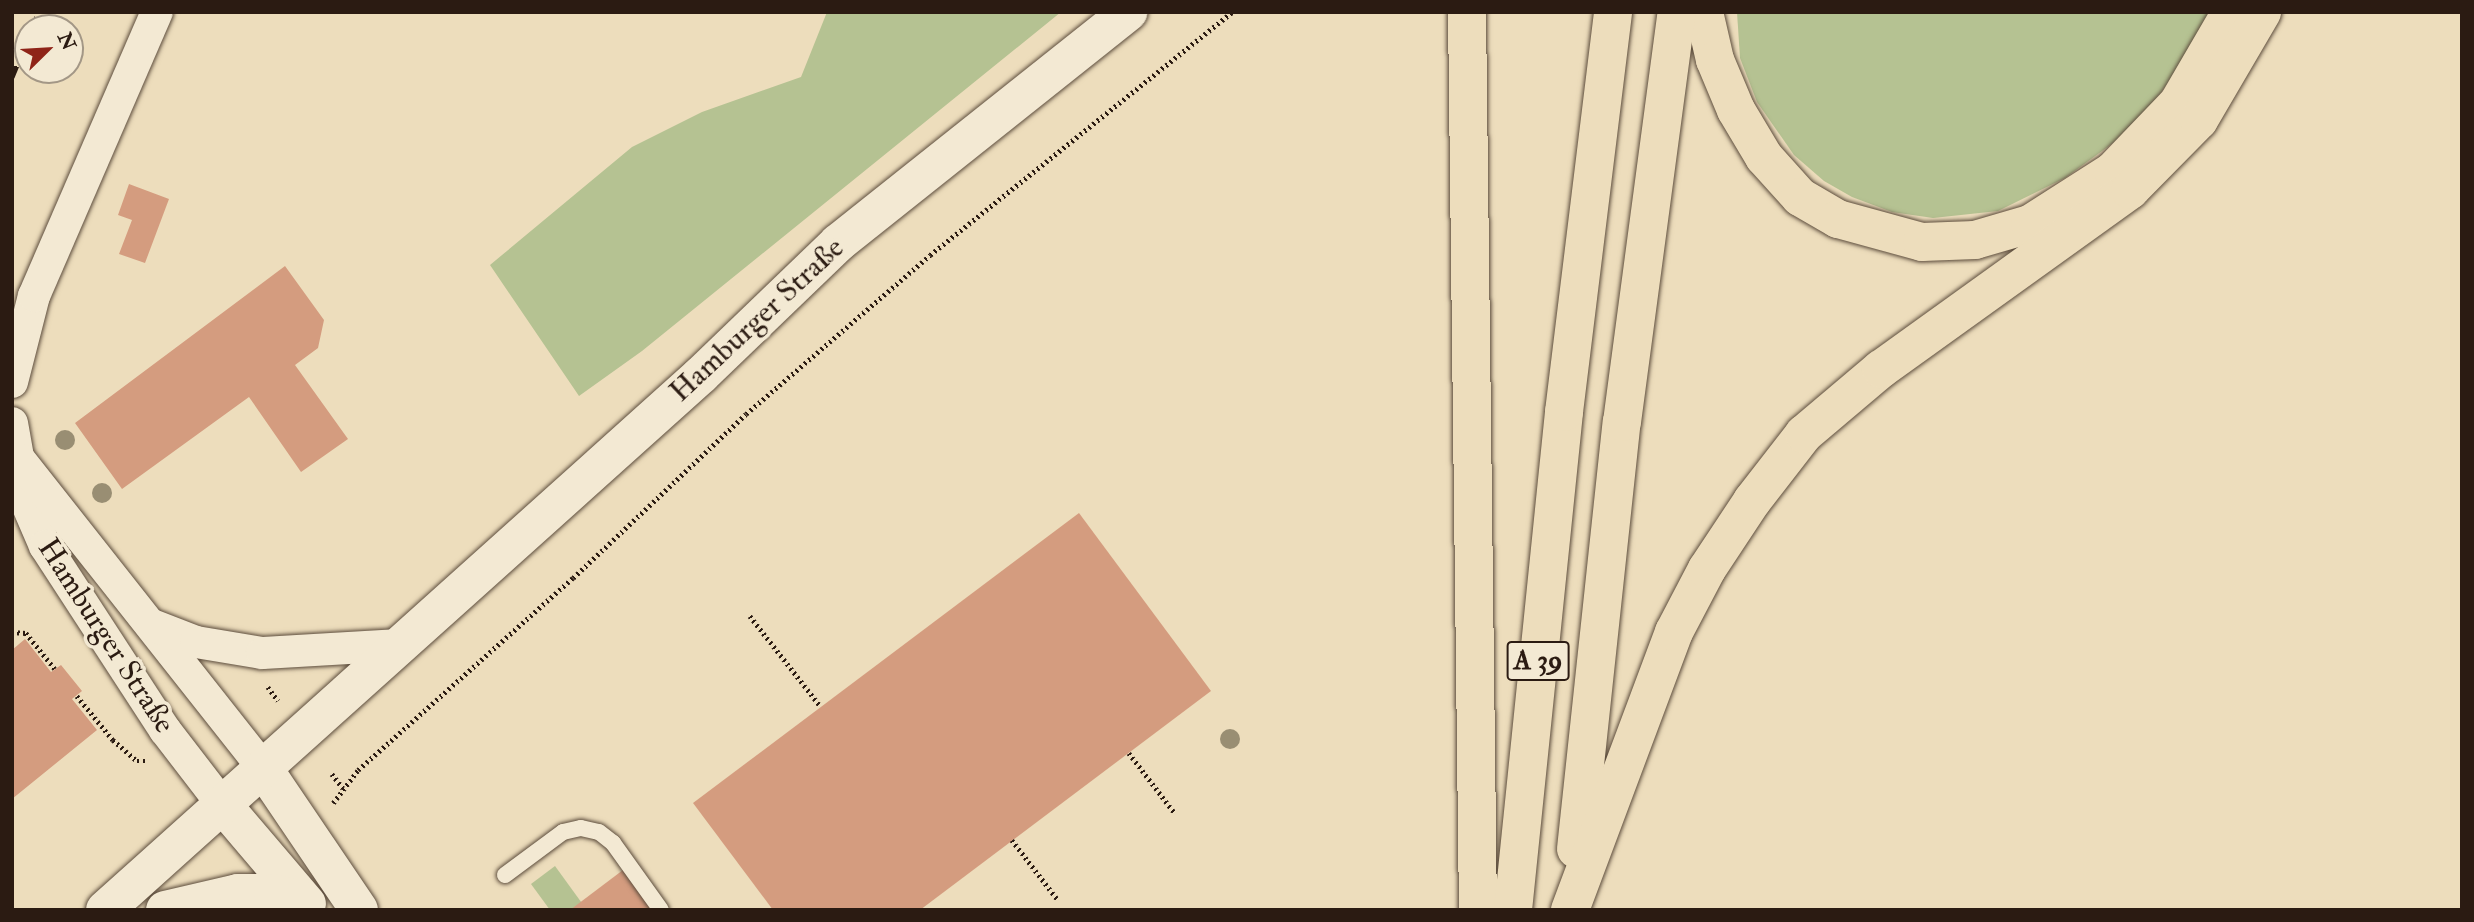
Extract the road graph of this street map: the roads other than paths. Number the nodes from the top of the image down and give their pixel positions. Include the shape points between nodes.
1 (157, 12) edge
2 (1128, 12) edge
3 (1467, 12) edge
4 (1613, 12) edge
5 (1677, 12) edge
6 (1704, 12) edge
7 (2231, 12) edge
8 (2262, 12) edge
9 (12, 382) edge
10 (12, 423) edge
11 (16, 455) junction
12 (150, 625) junction
13 (401, 645) junction
14 (263, 768) junction
15 (222, 804) junction
16 (505, 875) dead end
17 (307, 905) edge
18 (105, 910) edge
19 (165, 910) edge
20 (359, 910) edge
21 (661, 910) edge
22 (1478, 910) edge
23 (1513, 910) edge
24 (1570, 910) edge

1 - 9 street via 34,296
2 - 13 main road, Hamburger Straße via 838,243 701,375
3 - 22 highway
4 - 23 highway, A 39 via 1564,412
5 - 24 highway, A 39 via 1622,422
6 - 7 highway via 1715,60 1736,110 1764,157 1800,197 1838,219 1922,243 1975,240 2029,224 2113,171 2178,103
8 - 24 highway via 2199,120 2130,190 1881,369 1804,434 1752,501 1707,569 1674,632
10 - 11 street, Hamburger Straße
11 - 12 street, Hamburger Straße
11 - 15 street, Hamburger Straße via 26,502 45,546 165,730
12 - 13 street, Hamburger Straße via 196,642 262,653
12 - 14 street, Hamburger Straße
13 - 14 main road, Hamburger Straße
14 - 15 main road, Hamburger Straße
14 - 20 main road
15 - 17 main road
15 - 18 main road, Hamburger Straße
16 - 21 lane via 563,832 581,828 599,832 634,869
17 - 19 main road via 238,893

